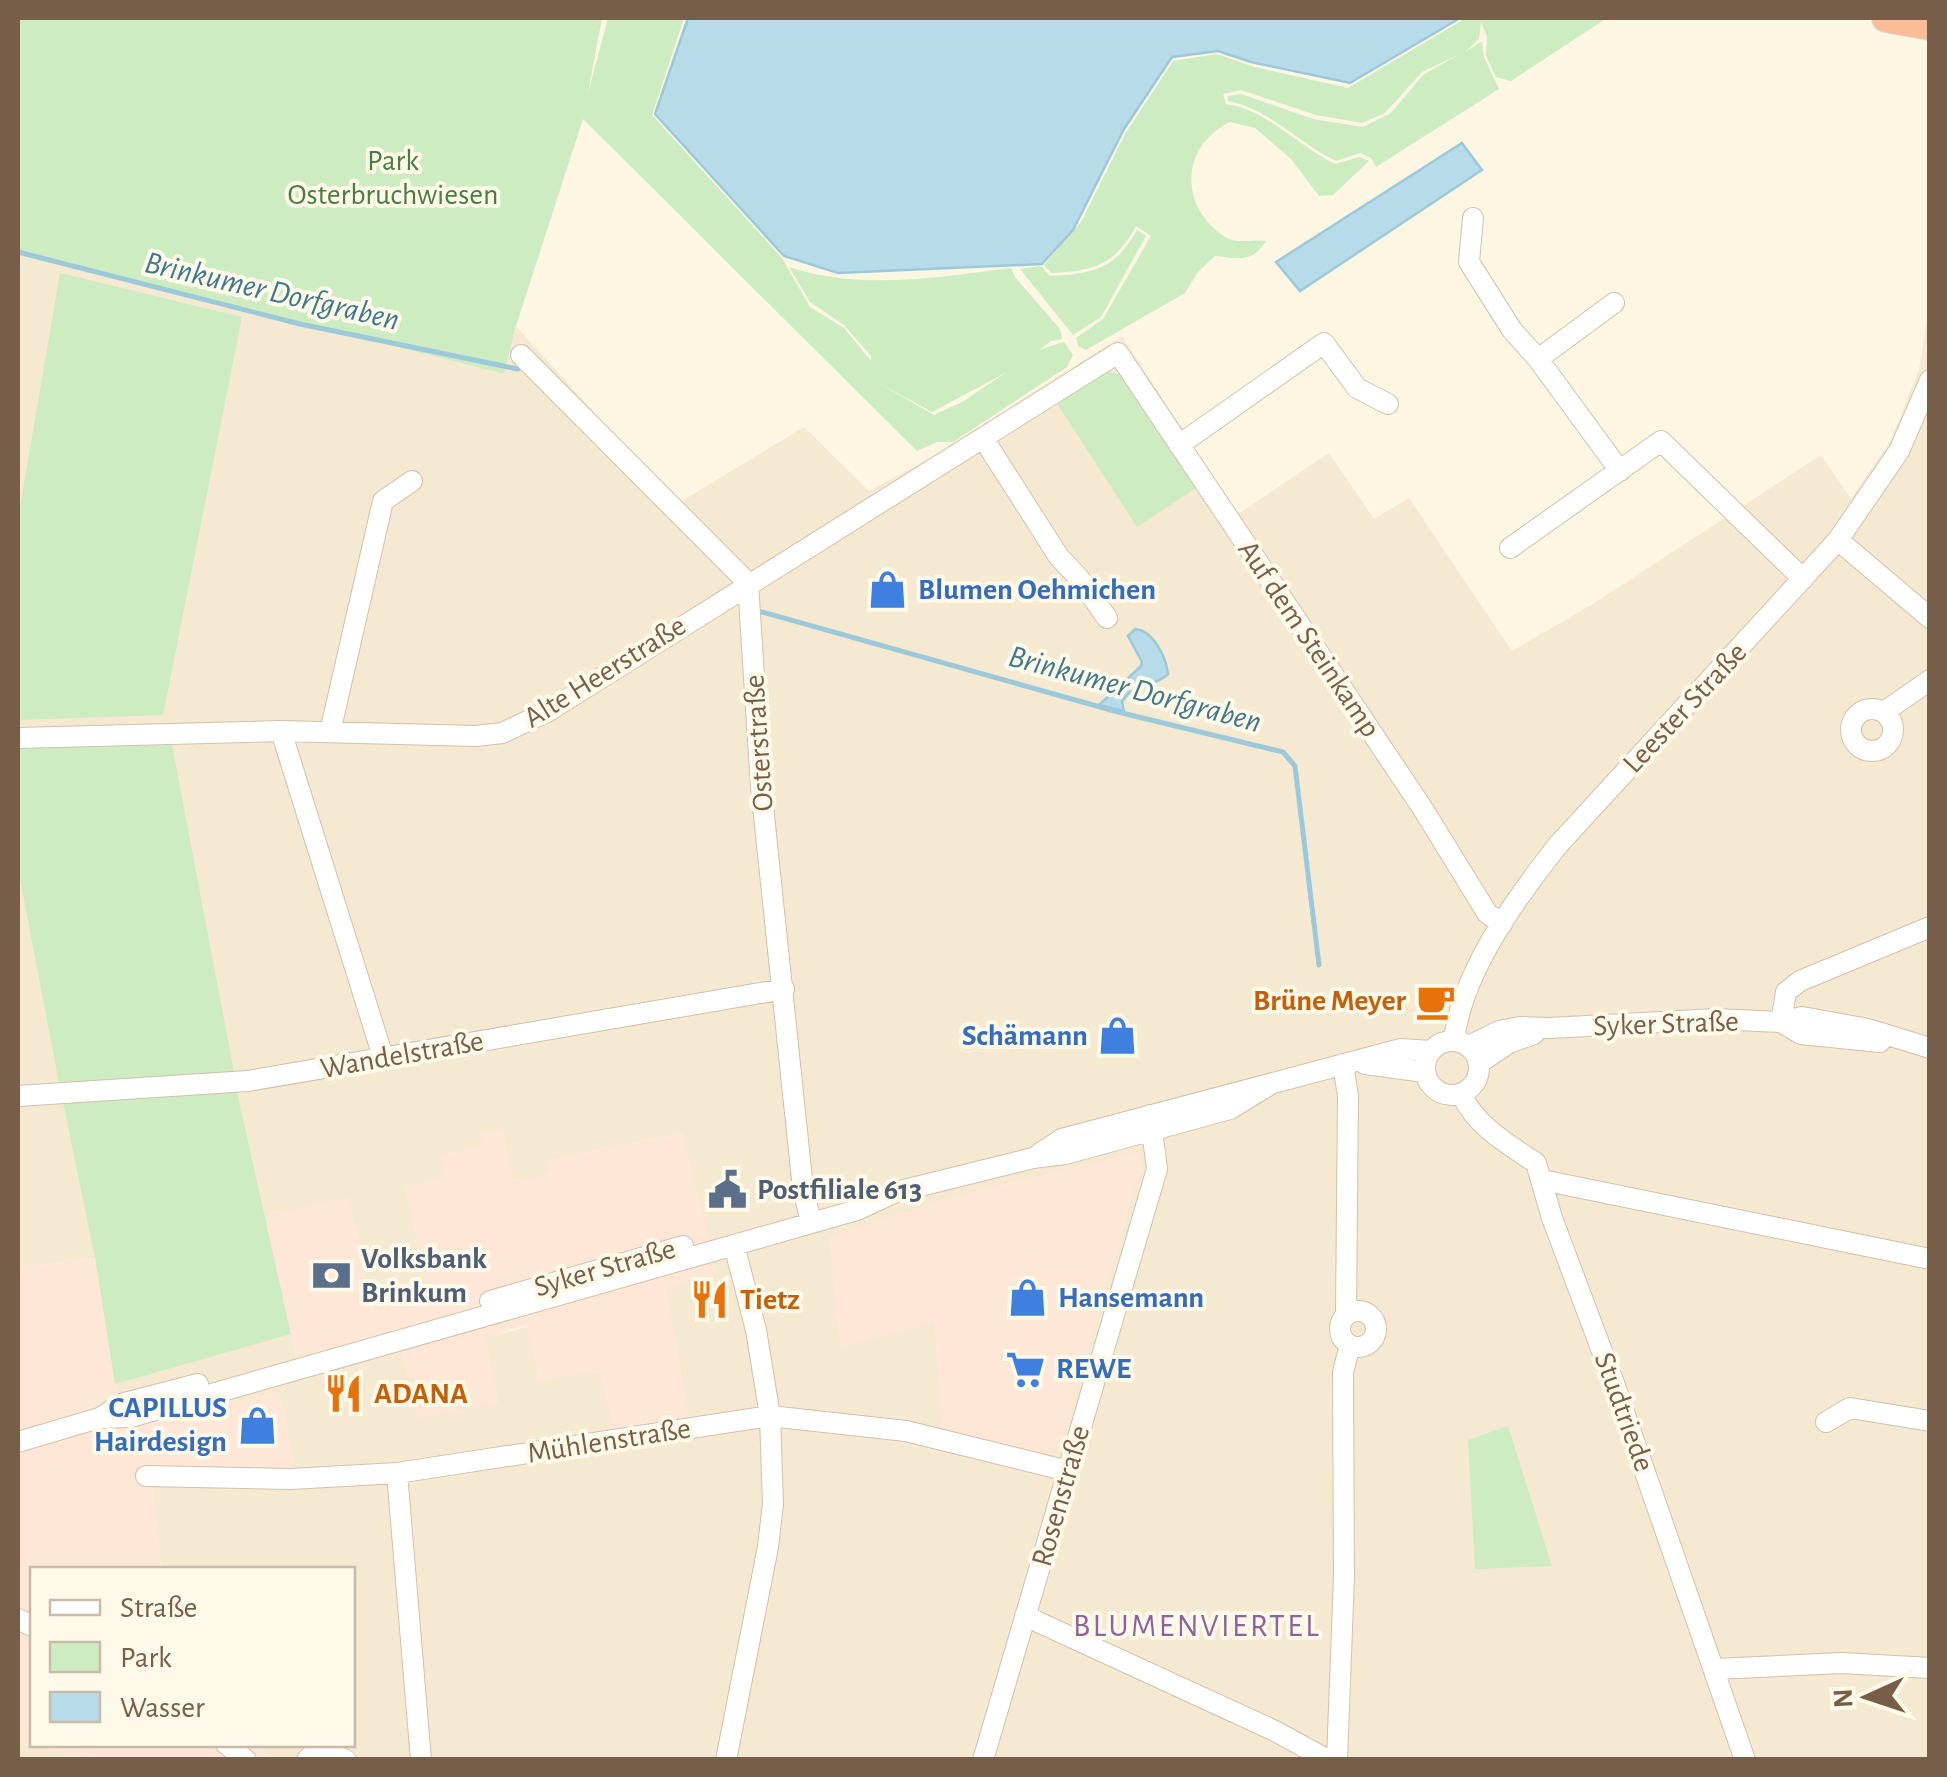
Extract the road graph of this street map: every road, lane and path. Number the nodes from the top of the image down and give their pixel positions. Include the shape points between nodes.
1 (1886, 18) edge
2 (1930, 26) edge
3 (1474, 218) dead end
4 (1614, 303) dead end
5 (1118, 352) joint
6 (521, 355) dead end
7 (1538, 359) junction
8 (1930, 380) edge
9 (1388, 404) dead end
10 (983, 438) junction
11 (1180, 445) junction
12 (1620, 471) junction
13 (412, 481) dead end
14 (1838, 540) junction
15 (1510, 548) dead end
16 (1803, 579) junction
17 (748, 583) junction
18 (1107, 618) dead end
19 (1930, 618) edge
20 (1930, 680) edge
21 (1884, 712) dead end
22 (281, 731) junction
23 (330, 732) junction
24 (18, 738) edge
25 (1502, 924) junction
26 (1930, 926) edge
27 (784, 989) junction
28 (1781, 1022) junction
29 (1930, 1048) edge
30 (1467, 1050) junction
31 (384, 1060) junction
32 (1428, 1061) junction
33 (1343, 1064) junction
34 (1461, 1094) junction
35 (18, 1096) edge
36 (1152, 1122) junction
37 (1542, 1180) junction
38 (810, 1216) junction
39 (734, 1244) junction
40 (1930, 1259) edge
41 (1346, 1315) junction
42 (1350, 1345) junction
43 (770, 1416) junction
44 (100, 1418) junction
45 (1826, 1422) dead end
46 (1930, 1422) edge
47 (18, 1442) edge
48 (1068, 1471) junction
49 (397, 1473) junction
50 (146, 1476) dead end
51 (1025, 1616) junction
52 (1930, 1668) edge
53 (1715, 1670) junction
54 (307, 1760) edge
55 (346, 1760) edge
56 (421, 1760) edge
57 (726, 1760) edge
58 (983, 1760) edge
59 (1328, 1760) edge
60 (1337, 1760) edge
61 (1745, 1760) edge

1 - 2 highway
3 - 7 street via 1469,262
4 - 7 street
5 - 10 street, Alte Heerstraße
5 - 11 street, Auf dem Steinkamp
6 - 17 street
7 - 12 street
8 - 14 street, Leester Straße via 1899,451
9 - 11 street via 1358,388 1324,343
10 - 17 street, Alte Heerstraße
10 - 18 street
11 - 25 street, Auf dem Steinkamp via 1488,913
12 - 15 street
12 - 16 street via 1662,441
13 - 23 street via 383,501
14 - 16 street, Leester Straße
14 - 19 street
16 - 25 street, Leester Straße via 1558,846
17 - 23 street, Alte Heerstraße via 547,712 502,733
17 - 27 street, Osterstraße
20 - 21 street
22 - 23 street, Alte Heerstraße
22 - 24 street, Alte Heerstraße
22 - 31 street
25 - 30 street, Leester Straße via 1456,1018
26 - 28 street via 1800,982 1786,992
27 - 31 street, Wandelstraße
27 - 38 street, Osterstraße
28 - 29 street, Syker Straße via 1801,1034
28 - 30 street, Syker Straße via 1550,1028
30 - 32 street via 1441,1043
30 - 34 street via 1478,1077
31 - 35 street, Wandelstraße via 197,1086
32 - 33 street, Syker Straße
32 - 34 street via 1429,1083
33 - 36 street, Syker Straße via 1271,1084 1230,1109
33 - 41 street
34 - 37 street, Studtriede via 1489,1132 1536,1162
36 - 38 street, Syker Straße via 1065,1154 884,1196 854,1197
36 - 48 street, Rosenstraße via 1157,1169
37 - 40 street
37 - 53 street, Studtriede
38 - 39 street, Syker Straße
38 - 44 street, Syker Straße via 121,1404
39 - 43 street
39 - 44 street, Syker Straße via 131,1418
41 - 42 street via 1340,1331
41 - 42 street via 1356,1311 1375,1321 1367,1345
42 - 60 street via 1343,1372
43 - 48 street, Mühlenstraße via 906,1431
43 - 49 street, Mühlenstraße
43 - 57 street via 768,1547
44 - 47 street, Syker Straße
45 - 46 street via 1850,1408
48 - 51 street, Rosenstraße
49 - 50 street, Mühlenstraße
49 - 56 street
51 - 58 street, Rosenstraße
51 - 59 street
52 - 53 street via 1842,1663
53 - 61 street, Studtriede
54 - 55 street via 318,1748

